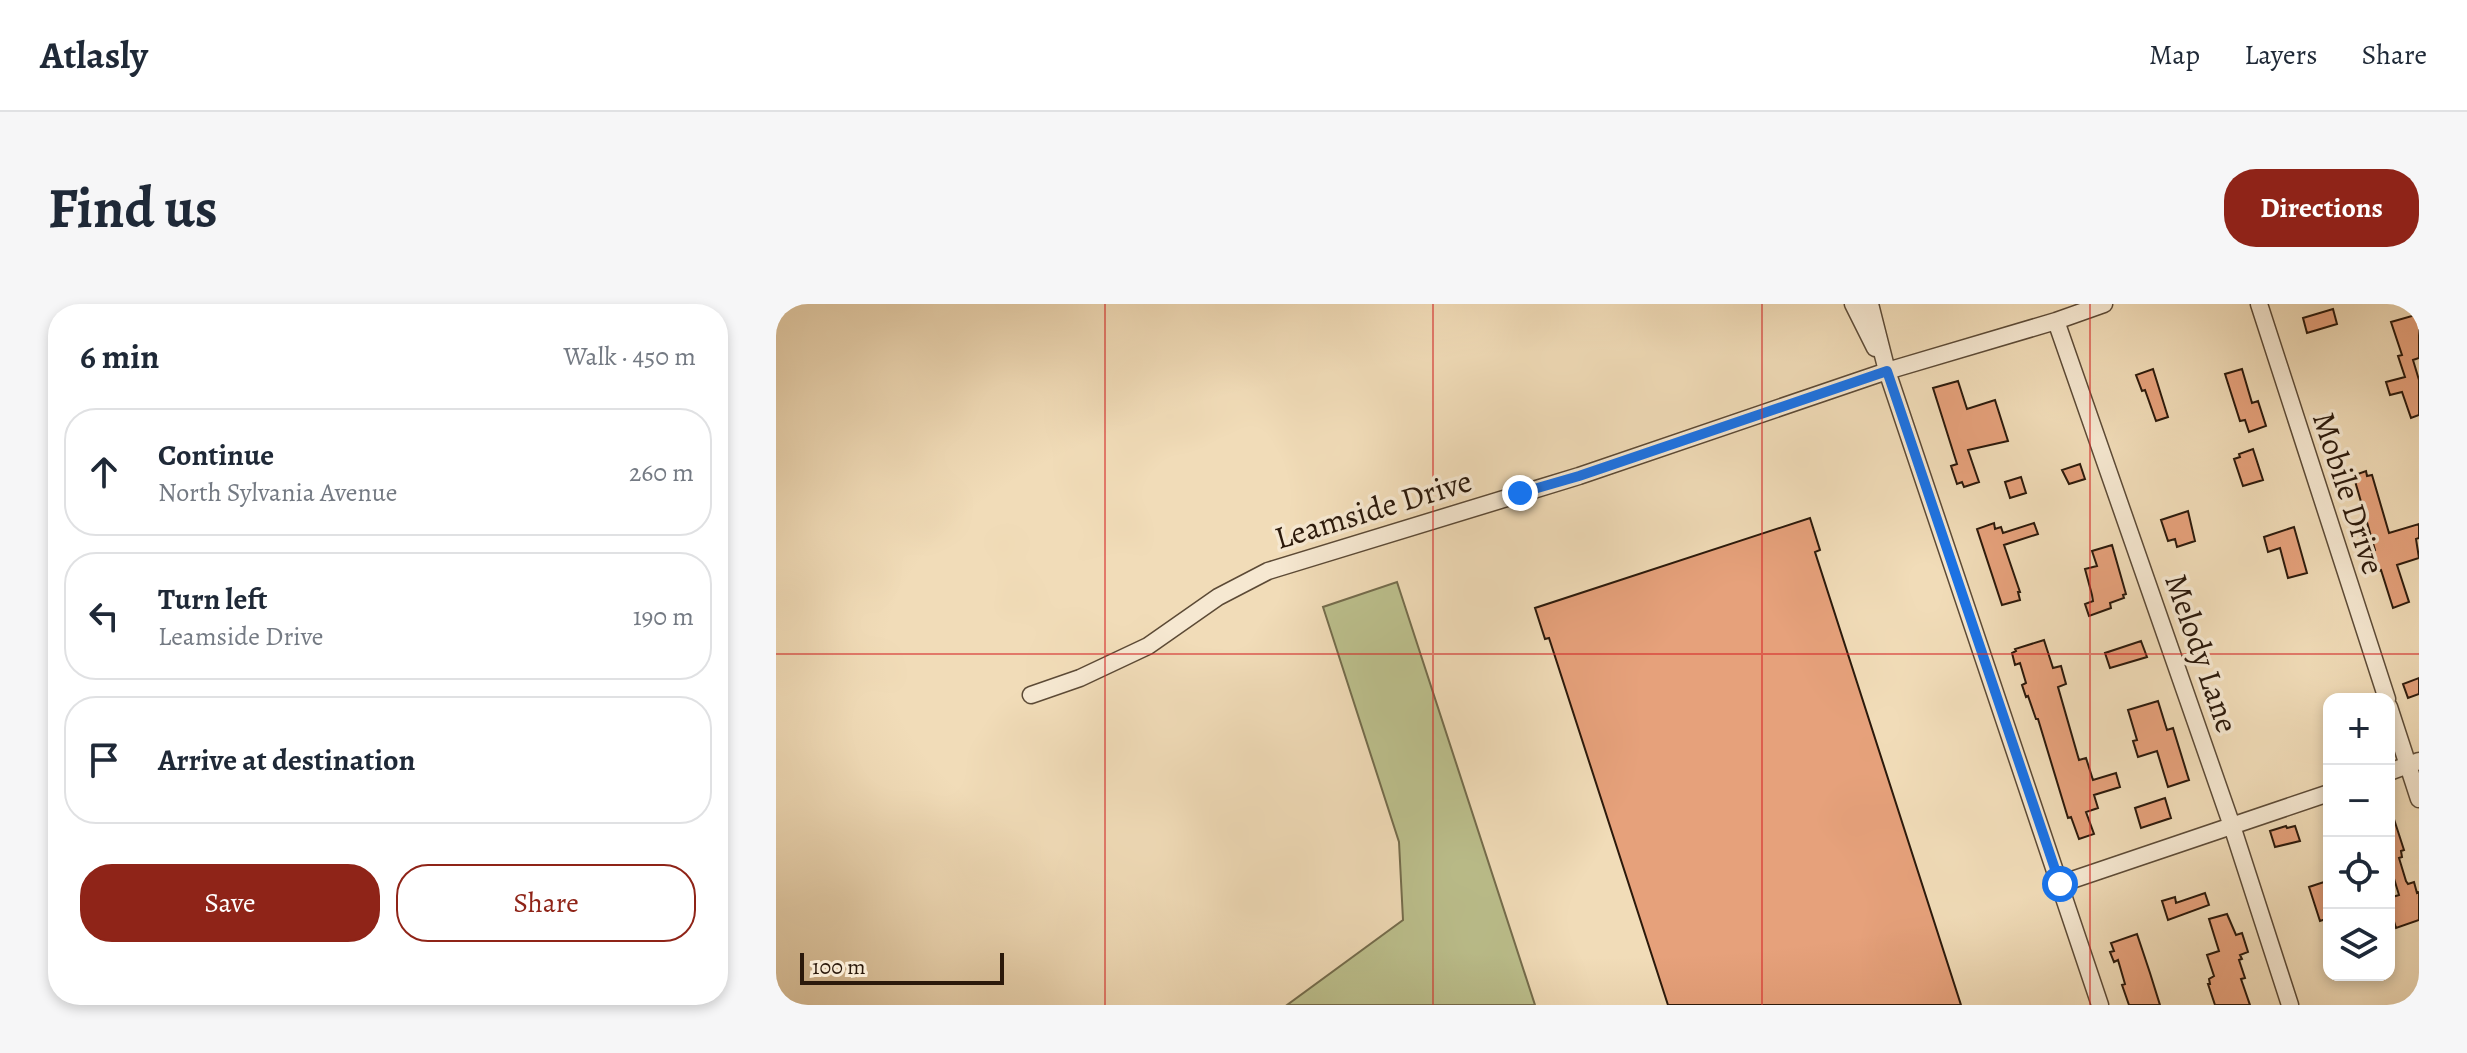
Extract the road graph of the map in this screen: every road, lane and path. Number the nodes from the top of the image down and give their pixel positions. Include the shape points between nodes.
1 (1853, 304) edge
2 (1870, 304) edge
3 (2104, 304) edge
4 (2259, 304) edge
5 (2056, 321) junction
6 (1887, 371) junction
7 (2385, 693) edge
8 (1031, 695) dead end
9 (2395, 720) edge
10 (2414, 763) edge
11 (2395, 770) edge
12 (2323, 795) edge
13 (2419, 799) edge
14 (2232, 826) junction
15 (2060, 884) junction
16 (2100, 1005) edge
17 (2290, 1005) edge

1 - 6 street
2 - 6 street
3 - 5 street, Leamside Drive
4 - 7 street, Mobile Drive
5 - 6 street, Leamside Drive
5 - 14 street, Melody Lane
6 - 8 street, Leamside Drive via 1579,476 1268,571 1218,597 1148,646
6 - 15 street
9 - 10 street
10 - 11 street
10 - 13 street
12 - 14 street
14 - 15 street
14 - 17 street, Melody Lane
15 - 16 street

